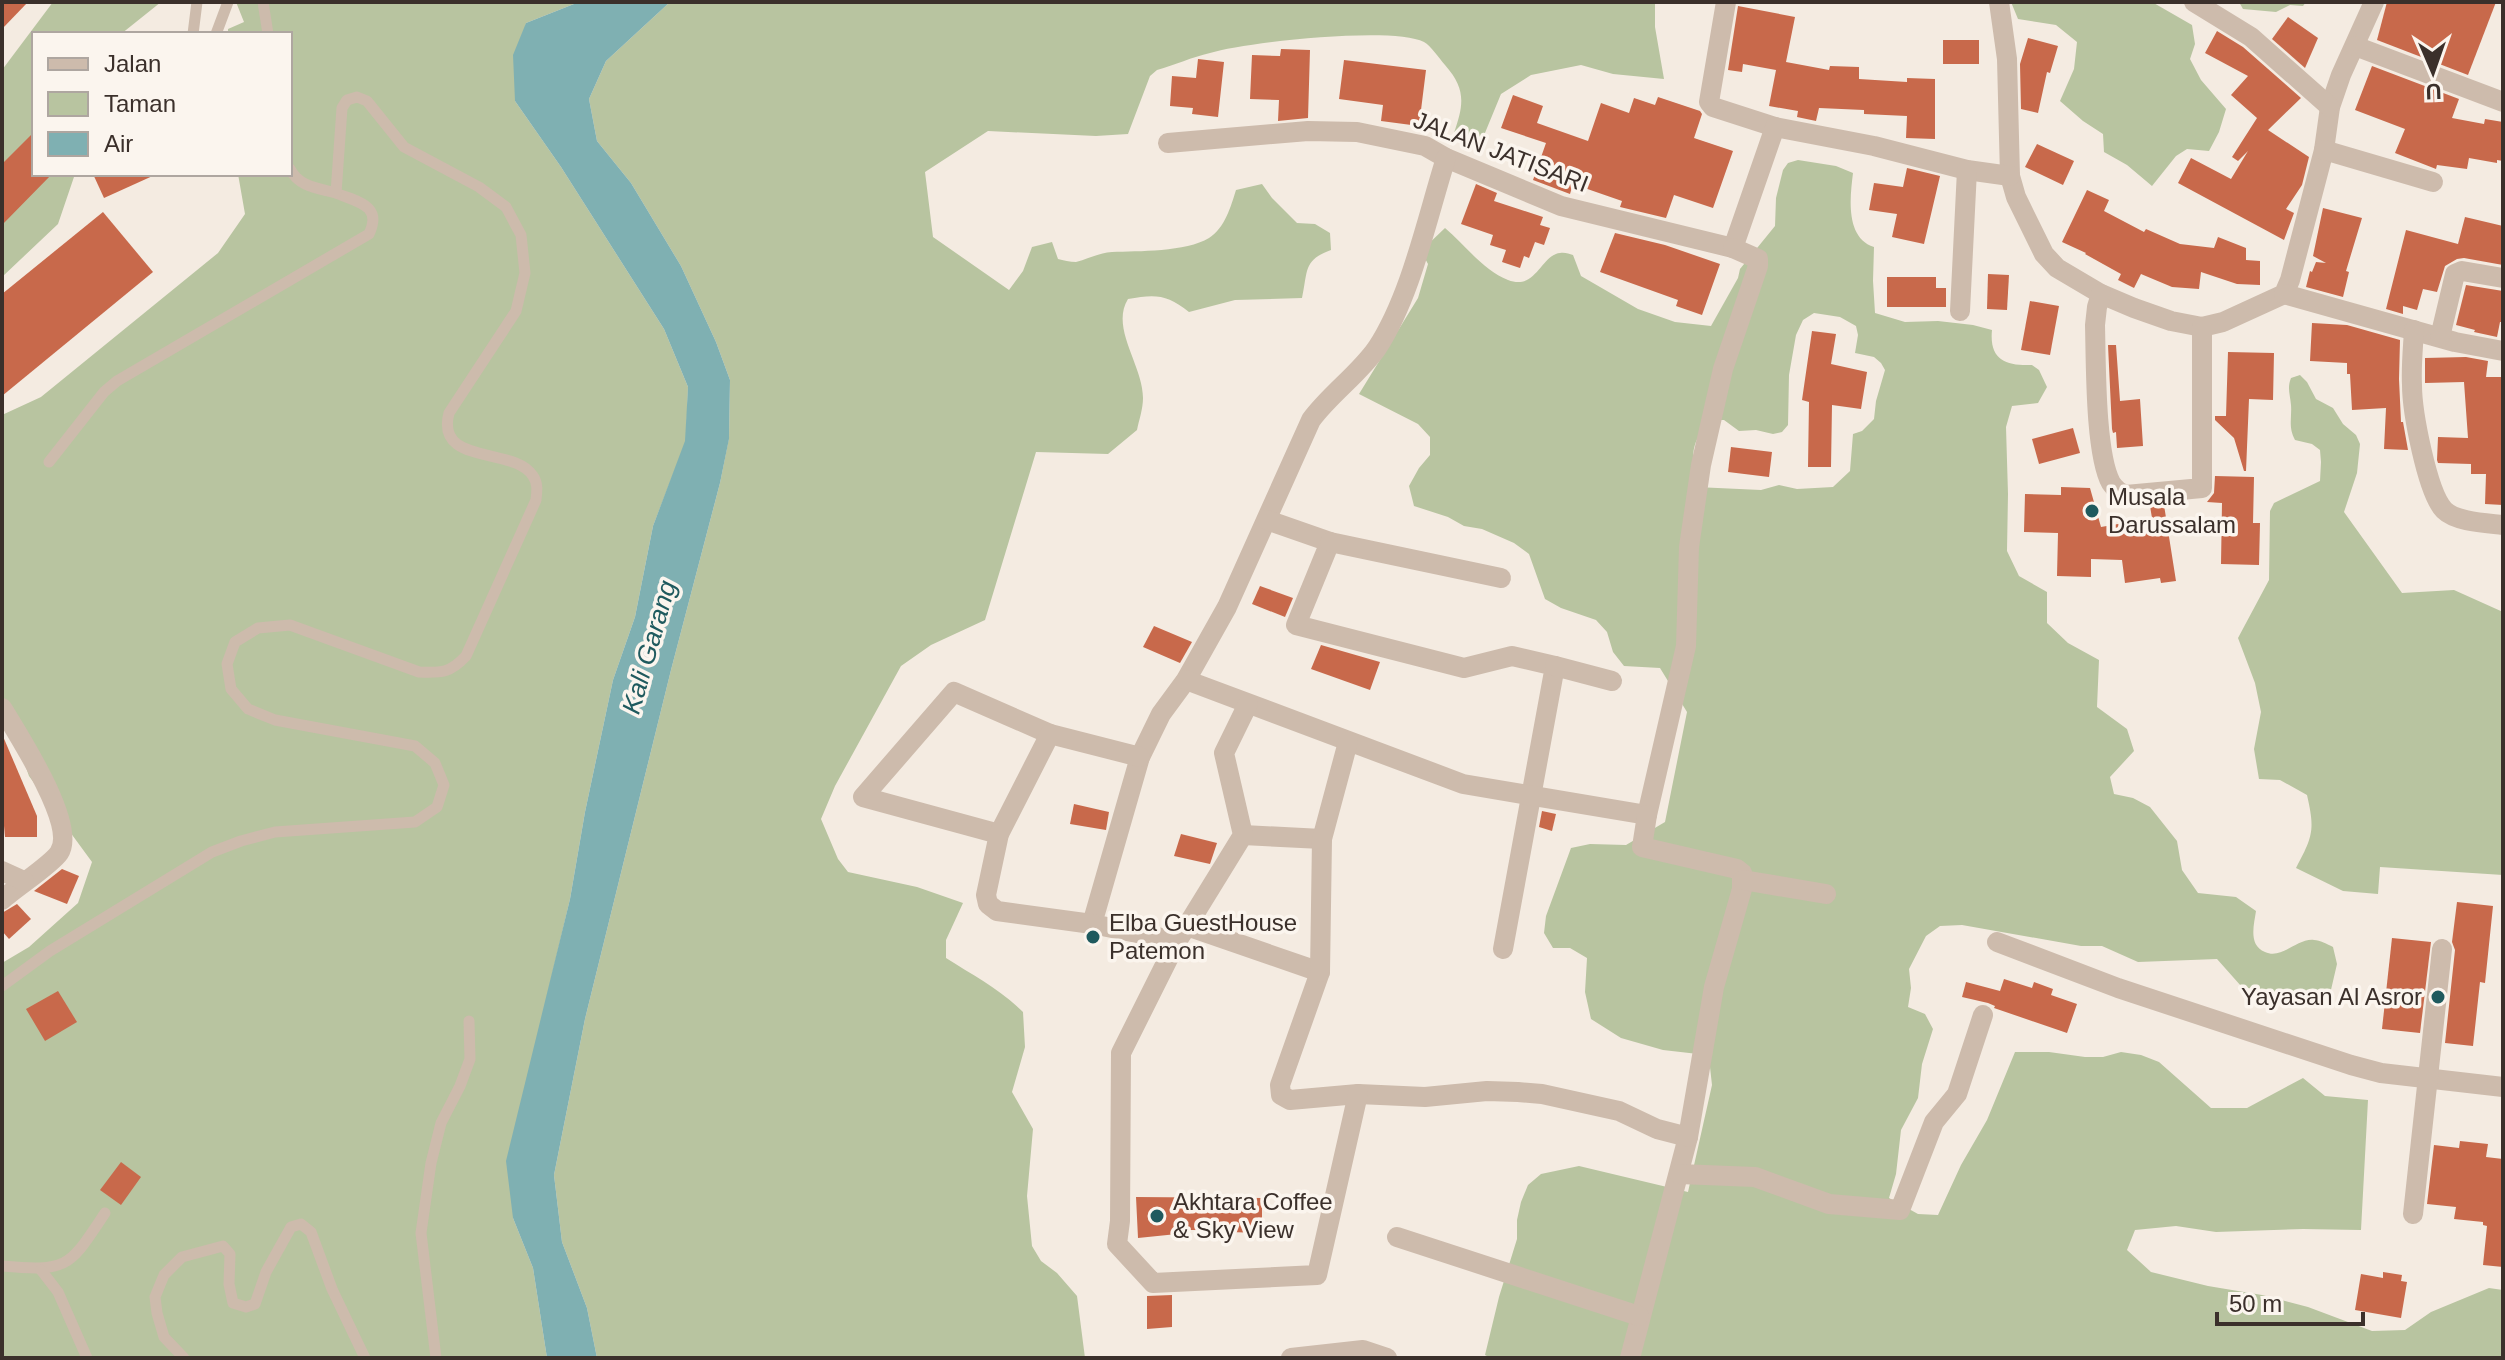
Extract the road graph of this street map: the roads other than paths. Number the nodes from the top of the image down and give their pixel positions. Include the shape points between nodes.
1 (197, 2) edge
2 (228, 2) edge
3 (263, 2) edge
4 (1726, 2) edge
5 (1999, 2) edge
6 (2013, 2) edge
7 (2194, 2) edge
8 (2374, 2) edge
9 (2002, 23) junction
10 (193, 32) edge
11 (217, 32) edge
12 (268, 32) edge
13 (2355, 46) junction
14 (2503, 102) edge
15 (2330, 107) junction
16 (1775, 127) junction
17 (1168, 143) dead end
18 (2324, 150) junction
19 (1446, 158) junction
20 (1967, 170) junction
21 (292, 173) edge
22 (2010, 176) junction
23 (2433, 182) dead end
24 (336, 193) junction
25 (1733, 248) junction
26 (2503, 278) edge
27 (2101, 294) junction
28 (2284, 294) junction
29 (1960, 311) dead end
30 (2202, 327) junction
31 (2414, 330) junction
32 (2440, 337) junction
33 (2503, 351) edge
34 (49, 462) dead end
35 (1267, 520) junction
36 (2503, 525) edge
37 (1330, 542) junction
38 (1501, 578) dead end
39 (1555, 666) junction
40 (1186, 680) junction
41 (1612, 681) dead end
42 (1248, 704) junction
43 (2, 708) edge
44 (1050, 734) junction
45 (1348, 742) junction
46 (1140, 757) junction
47 (1531, 795) junction
48 (1647, 815) junction
49 (999, 834) junction
50 (1243, 835) junction
51 (1322, 839) junction
52 (2, 871) edge
53 (1743, 880) junction
54 (24, 881) junction
55 (1826, 894) dead end
56 (2, 900) edge
57 (1092, 924) junction
58 (1182, 934) junction
59 (1997, 942) dead end
60 (1503, 949) dead end
61 (2442, 949) dead end
62 (1320, 972) junction
63 (2, 986) edge
64 (1983, 1015) dead end
65 (469, 1021) dead end
66 (2427, 1078) junction
67 (2503, 1087) edge
68 (1358, 1094) junction
69 (1688, 1137) junction
70 (1679, 1174) junction
71 (105, 1213) dead end
72 (2413, 1214) dead end
73 (1397, 1237) dead end
74 (2, 1266) edge
75 (41, 1270) junction
76 (1639, 1316) junction
77 (87, 1358) edge
78 (184, 1358) edge
79 (365, 1358) edge
80 (436, 1358) edge
81 (1291, 1358) edge
82 (1387, 1358) edge
83 (1630, 1358) edge

1 - 10 lane
2 - 11 lane
3 - 12 lane
4 - 16 street via 1709,102
5 - 9 street
6 - 9 street
7 - 15 street via 2251,37
8 - 13 street
9 - 22 street
13 - 14 street
13 - 15 street
15 - 18 street
16 - 20 street
16 - 25 street
17 - 19 street, JALAN JATISARI via 1357,132 1425,146
18 - 23 street
18 - 28 street
19 - 25 street, JALAN JATISARI via 1561,206
19 - 35 street via 1397,313 1375,351 1311,420
20 - 22 street
20 - 29 street
21 - 24 lane via 307,186
22 - 27 street via 2044,254
24 - 34 lane via 373,212 369,234 117,381
24 - 63 lane via 342,108 357,97 367,101 404,147 506,207 521,235 525,273 516,311 449,413 448,435 459,446 522,466 537,485 536,500 466,656 454,668 419,672 290,625 258,628 235,642 227,664 231,689 248,709 275,720 415,746 435,763 444,785 437,807 415,822 275,832 212,852
25 - 48 street via 1755,255 1758,266 1723,369 1701,465 1689,547 1686,646
26 - 32 street via 2455,274
27 - 30 street
27 - 30 street via 2095,325 2103,457 2120,493 2202,488
28 - 30 street
28 - 31 street
31 - 32 street
31 - 36 street via 2414,409 2429,477 2443,509
32 - 33 street
35 - 37 street
35 - 40 street
37 - 38 street
37 - 39 street via 1296,625 1464,668 1512,656
39 - 41 street
39 - 47 street
40 - 42 street
40 - 46 street via 1161,714
42 - 45 street
42 - 50 street via 1224,753
43 - 54 street via 50,794 62,834 57,855
44 - 46 street
44 - 49 street
44 - 49 street via 954,692 863,797
45 - 47 street via 1463,784
45 - 51 street
46 - 57 street
47 - 48 street
47 - 60 street
48 - 53 street via 1642,847 1737,869
49 - 57 street via 988,904 997,911
50 - 51 street
50 - 58 street
51 - 62 street
52 - 54 street
53 - 55 street
53 - 69 street via 1714,987
54 - 56 street
57 - 58 street
58 - 62 street
58 - 68 street via 1121,1053 1117,1244 1153,1283 1317,1275
59 - 66 street via 2276,1042 2381,1073
61 - 66 street
62 - 68 street via 1281,1095 1290,1100
64 - 70 street via 1957,1094 1934,1122 1900,1210 1829,1204 1755,1177
65 - 80 lane via 470,1059 441,1123 421,1233
66 - 67 street
66 - 72 street
68 - 69 street via 1542,1094 1619,1111
69 - 70 street
70 - 76 street
71 - 75 lane via 80,1250 64,1264
73 - 76 street
74 - 75 lane
75 - 77 lane via 58,1292
76 - 83 street
78 - 79 lane via 164,1337 157,1313 155,1297 164,1275 182,1257 223,1246 230,1254 233,1303 255,1304 280,1245 291,1227 301,1224 311,1232
81 - 82 street via 1363,1350

